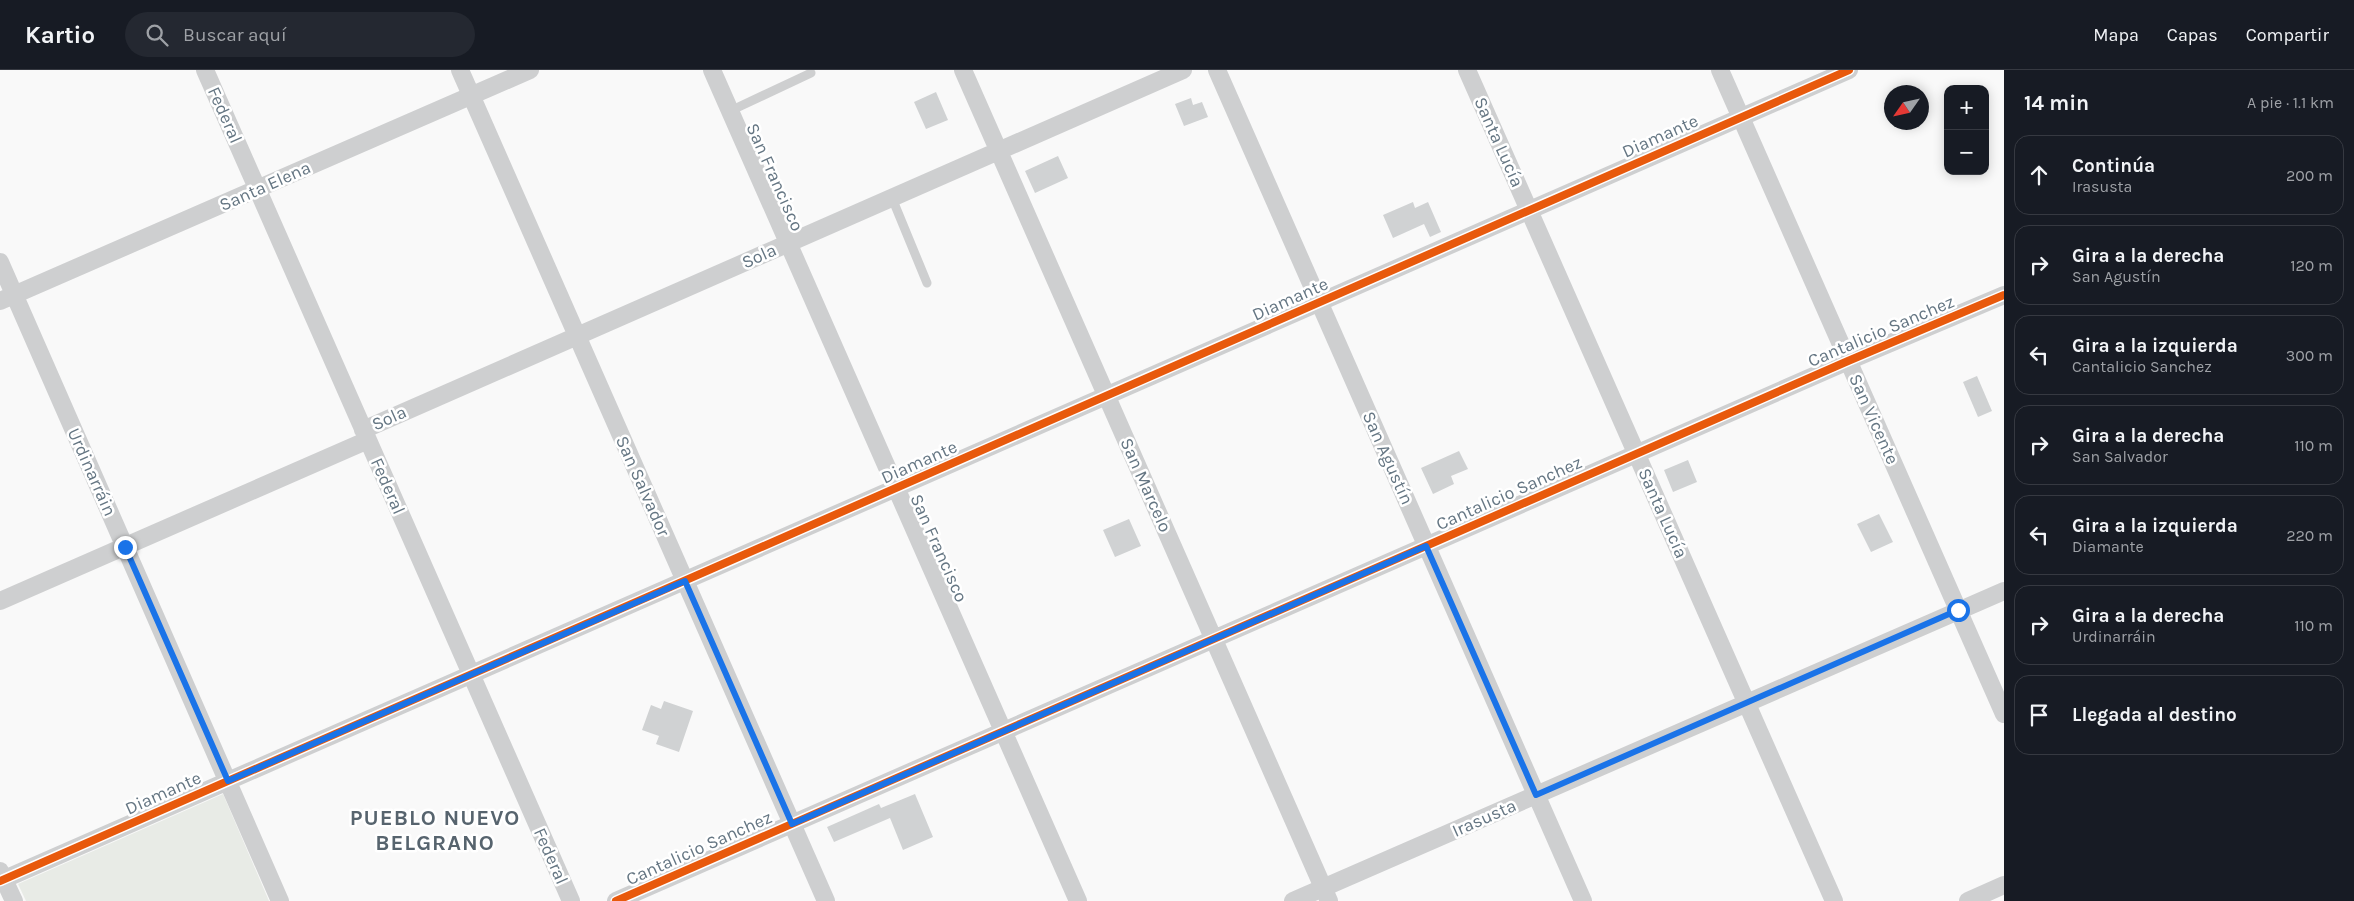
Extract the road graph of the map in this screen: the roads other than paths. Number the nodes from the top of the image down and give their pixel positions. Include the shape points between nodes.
1 (205, 70) edge
2 (460, 70) edge
3 (530, 70) edge
4 (712, 70) edge
5 (963, 70) edge
6 (1183, 70) edge
7 (1217, 70) edge
8 (1468, 70) edge
9 (1720, 70) edge
10 (1850, 70) edge
11 (811, 73) dead end
12 (472, 96) junction
13 (730, 111) junction
14 (1741, 118) junction
15 (998, 151) junction
16 (258, 189) junction
17 (892, 198) junction
18 (1529, 210) junction
19 (788, 243) junction
20 (0, 262) edge
21 (927, 283) dead end
22 (2004, 295) edge
23 (7, 298) edge
24 (1319, 302) junction
25 (577, 336) junction
26 (1848, 361) junction
27 (1106, 396) junction
28 (366, 435) junction
29 (1636, 453) junction
30 (896, 488) junction
31 (1426, 546) junction
32 (125, 547) junction
33 (685, 581) junction
34 (2004, 591) edge
35 (0, 602) edge
36 (1958, 610) junction
37 (1214, 639) junction
38 (471, 674) junction
39 (1746, 703) junction
40 (2004, 714) edge
41 (1003, 731) junction
42 (228, 781) junction
43 (1536, 795) junction
44 (792, 824) junction
45 (1, 877) edge
46 (2004, 885) edge
47 (1326, 894) edge
48 (14, 901) edge
49 (280, 901) edge
50 (571, 901) edge
51 (616, 901) edge
52 (826, 901) edge
53 (1078, 901) edge
54 (1294, 901) edge
55 (1583, 901) edge
56 (1834, 901) edge
57 (1968, 901) edge

1 - 16 street, Federal
2 - 12 street, San Salvador
3 - 12 street, Santa Elena
4 - 13 street, San Francisco
5 - 15 street, San Marcelo
6 - 15 street, Sola
7 - 24 street, San Agustín
8 - 18 street, Santa Lucía
9 - 14 street, San Vicente
10 - 14 street, Diamante
11 - 13 lane
12 - 16 street, Santa Elena
12 - 25 street, San Salvador
13 - 19 street, San Francisco
14 - 18 street, Diamante
14 - 26 street, San Vicente
15 - 17 street, Sola
15 - 27 street, San Marcelo
16 - 23 street, Santa Elena
16 - 28 street, Federal
17 - 19 street, Sola
17 - 21 lane
18 - 24 street, Diamante
18 - 29 street, Santa Lucía
19 - 25 street, Sola
19 - 30 street, San Francisco
20 - 23 street, Urdinarráin
22 - 26 street, Cantalicio Sanchez
23 - 32 street, Urdinarráin
24 - 27 street, Diamante
24 - 31 street, San Agustín
25 - 28 street, Sola
25 - 33 street, San Salvador
26 - 29 street, Cantalicio Sanchez
26 - 36 street, San Vicente
27 - 30 street, Diamante
27 - 37 street, San Marcelo
28 - 32 street, Sola
28 - 38 street, Federal
29 - 31 street, Cantalicio Sanchez
29 - 39 street, Santa Lucía
30 - 33 street, Diamante
30 - 41 street, San Francisco
31 - 37 street, Cantalicio Sanchez
31 - 43 street, San Agustín
32 - 35 street, Sola
32 - 42 street, Urdinarráin
33 - 38 street, Diamante
33 - 44 street, San Salvador
34 - 36 street, Irasusta
36 - 39 street, Irasusta
36 - 40 street, San Vicente
37 - 41 street, Cantalicio Sanchez
37 - 47 street, San Marcelo
38 - 42 street, Diamante
38 - 50 street, Federal
39 - 43 street, Irasusta
39 - 56 street, Santa Lucía
41 - 44 street, Cantalicio Sanchez
41 - 53 street, San Francisco
42 - 45 street, Diamante
42 - 49 street, Urdinarráin
43 - 47 street, Irasusta
43 - 55 street, San Agustín
44 - 51 street, Cantalicio Sanchez
44 - 52 street, San Salvador
45 - 48 street
46 - 57 street
47 - 54 street, Irasusta

